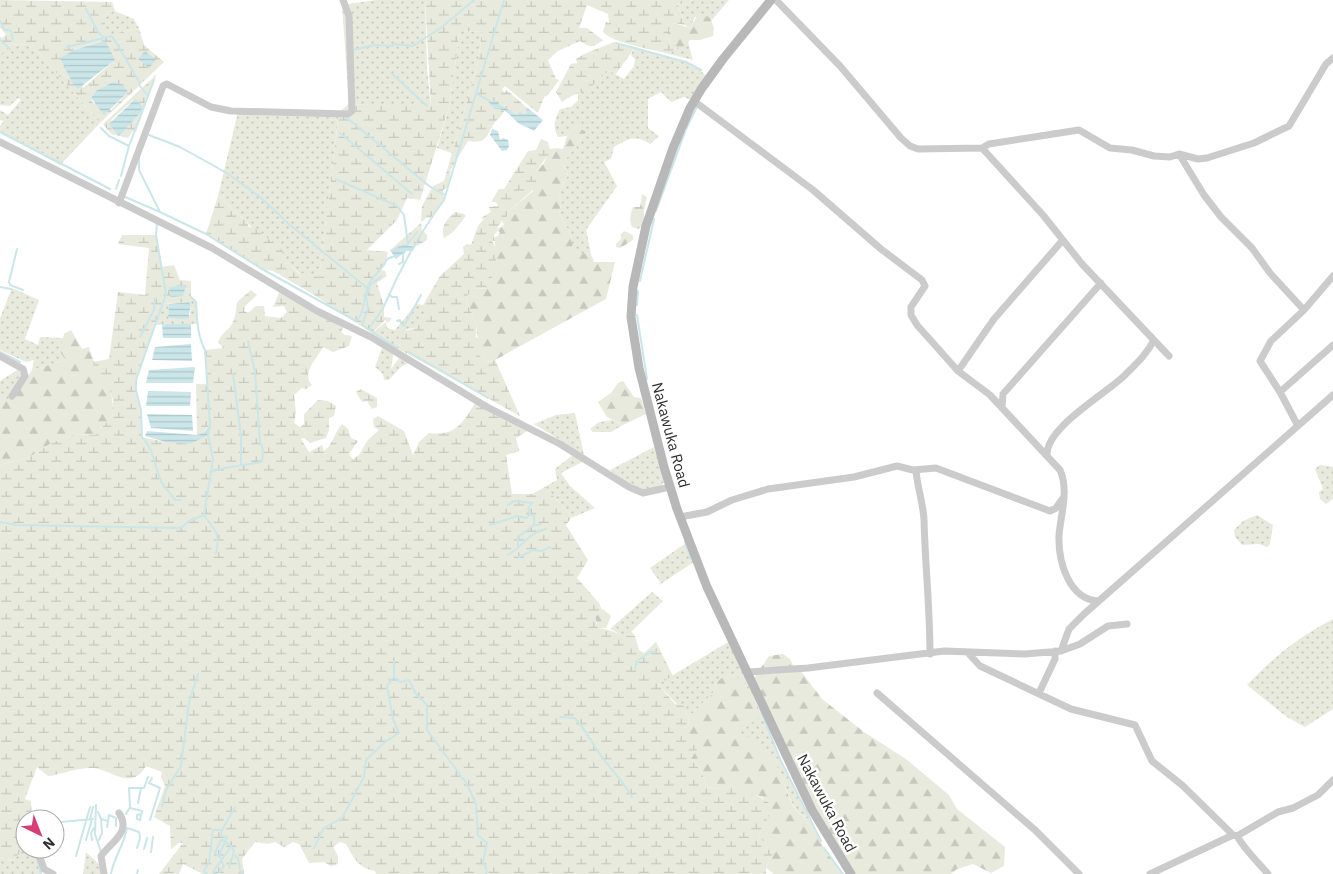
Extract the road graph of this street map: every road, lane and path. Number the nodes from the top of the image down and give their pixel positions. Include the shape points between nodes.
1 (343, 0) edge
2 (771, 0) edge
3 (776, 0) edge
4 (1333, 58) edge
5 (694, 101) junction
6 (0, 142) edge
7 (982, 148) junction
8 (1179, 154) junction
9 (119, 202) junction
10 (1062, 242) junction
11 (1333, 276) edge
12 (1101, 283) junction
13 (1304, 310) junction
14 (1154, 340) junction
15 (1333, 345) edge
16 (0, 356) edge
17 (1169, 356) dead end
18 (958, 371) junction
19 (1280, 392) junction
20 (1003, 394) junction
21 (12, 396) dead end
22 (990, 396) junction
23 (1333, 396) edge
24 (1002, 408) junction
25 (1298, 426) junction
26 (1048, 444) junction
27 (1038, 445) junction
28 (1047, 455) junction
29 (916, 470) junction
30 (670, 487) junction
31 (1064, 497) junction
32 (680, 517) junction
33 (1085, 599) junction
34 (1099, 602) junction
35 (1086, 612) junction
36 (1127, 624) dead end
37 (1058, 651) junction
38 (930, 654) junction
39 (969, 654) junction
40 (748, 672) junction
41 (877, 693) dead end
42 (1039, 693) junction
43 (1333, 780) edge
44 (119, 813) dead end
45 (1235, 836) junction
46 (40, 859) edge
47 (53, 874) edge
48 (104, 874) edge
49 (851, 874) edge
50 (1079, 874) edge
51 (1150, 874) edge
52 (1268, 874) edge

1 - 9 street via 349,16 352,111 348,114 231,111 211,107 167,84 163,86
2 - 5 main road, Nakawuka Road
3 - 7 street via 840,66 910,146 918,150
4 - 8 street via 1326,64 1289,126 1254,143 1207,158
5 - 18 street via 805,184 922,280 925,286 912,307 911,315
5 - 30 main road, Nakawuka Road via 673,148 650,214 631,300 639,368
6 - 9 street
7 - 8 street via 989,144 1079,130 1110,148 1154,156
7 - 10 street
8 - 13 street via 1221,217
9 - 30 street via 212,248 317,311 371,337 486,407 609,472 629,488 643,493
10 - 12 street
10 - 18 street via 994,319
11 - 13 street
12 - 14 street
12 - 20 street
13 - 19 street via 1270,342 1260,360
14 - 17 street
14 - 26 street via 1142,359 1076,413
15 - 19 street
16 - 21 street via 23,369 25,376
18 - 22 street
19 - 25 street
20 - 22 street
20 - 24 street
22 - 24 street
23 - 25 street
24 - 27 street
25 - 34 street
26 - 27 street
26 - 28 street
27 - 28 street
28 - 31 street via 1066,482
29 - 31 street via 936,468 1050,511
29 - 32 street via 898,466 854,477 768,489 707,512
29 - 38 street via 924,518 922,535 930,615
30 - 32 main road, Nakawuka Road
31 - 33 street via 1059,538 1063,565 1071,586
32 - 40 main road, Nakawuka Road via 710,593
33 - 34 street
33 - 35 street
34 - 35 street
35 - 37 street via 1069,629
36 - 37 street via 1108,626 1080,644
37 - 39 street
37 - 42 street
38 - 39 street via 944,651
38 - 40 street
39 - 42 street via 980,666
40 - 49 main road, Nakawuka Road via 812,810
41 - 50 street via 1035,830
42 - 45 street via 1071,709 1135,725 1152,761
43 - 45 street via 1318,795
44 - 48 street via 124,820 123,832 101,856
45 - 51 street
45 - 52 street
46 - 47 street via 44,869

